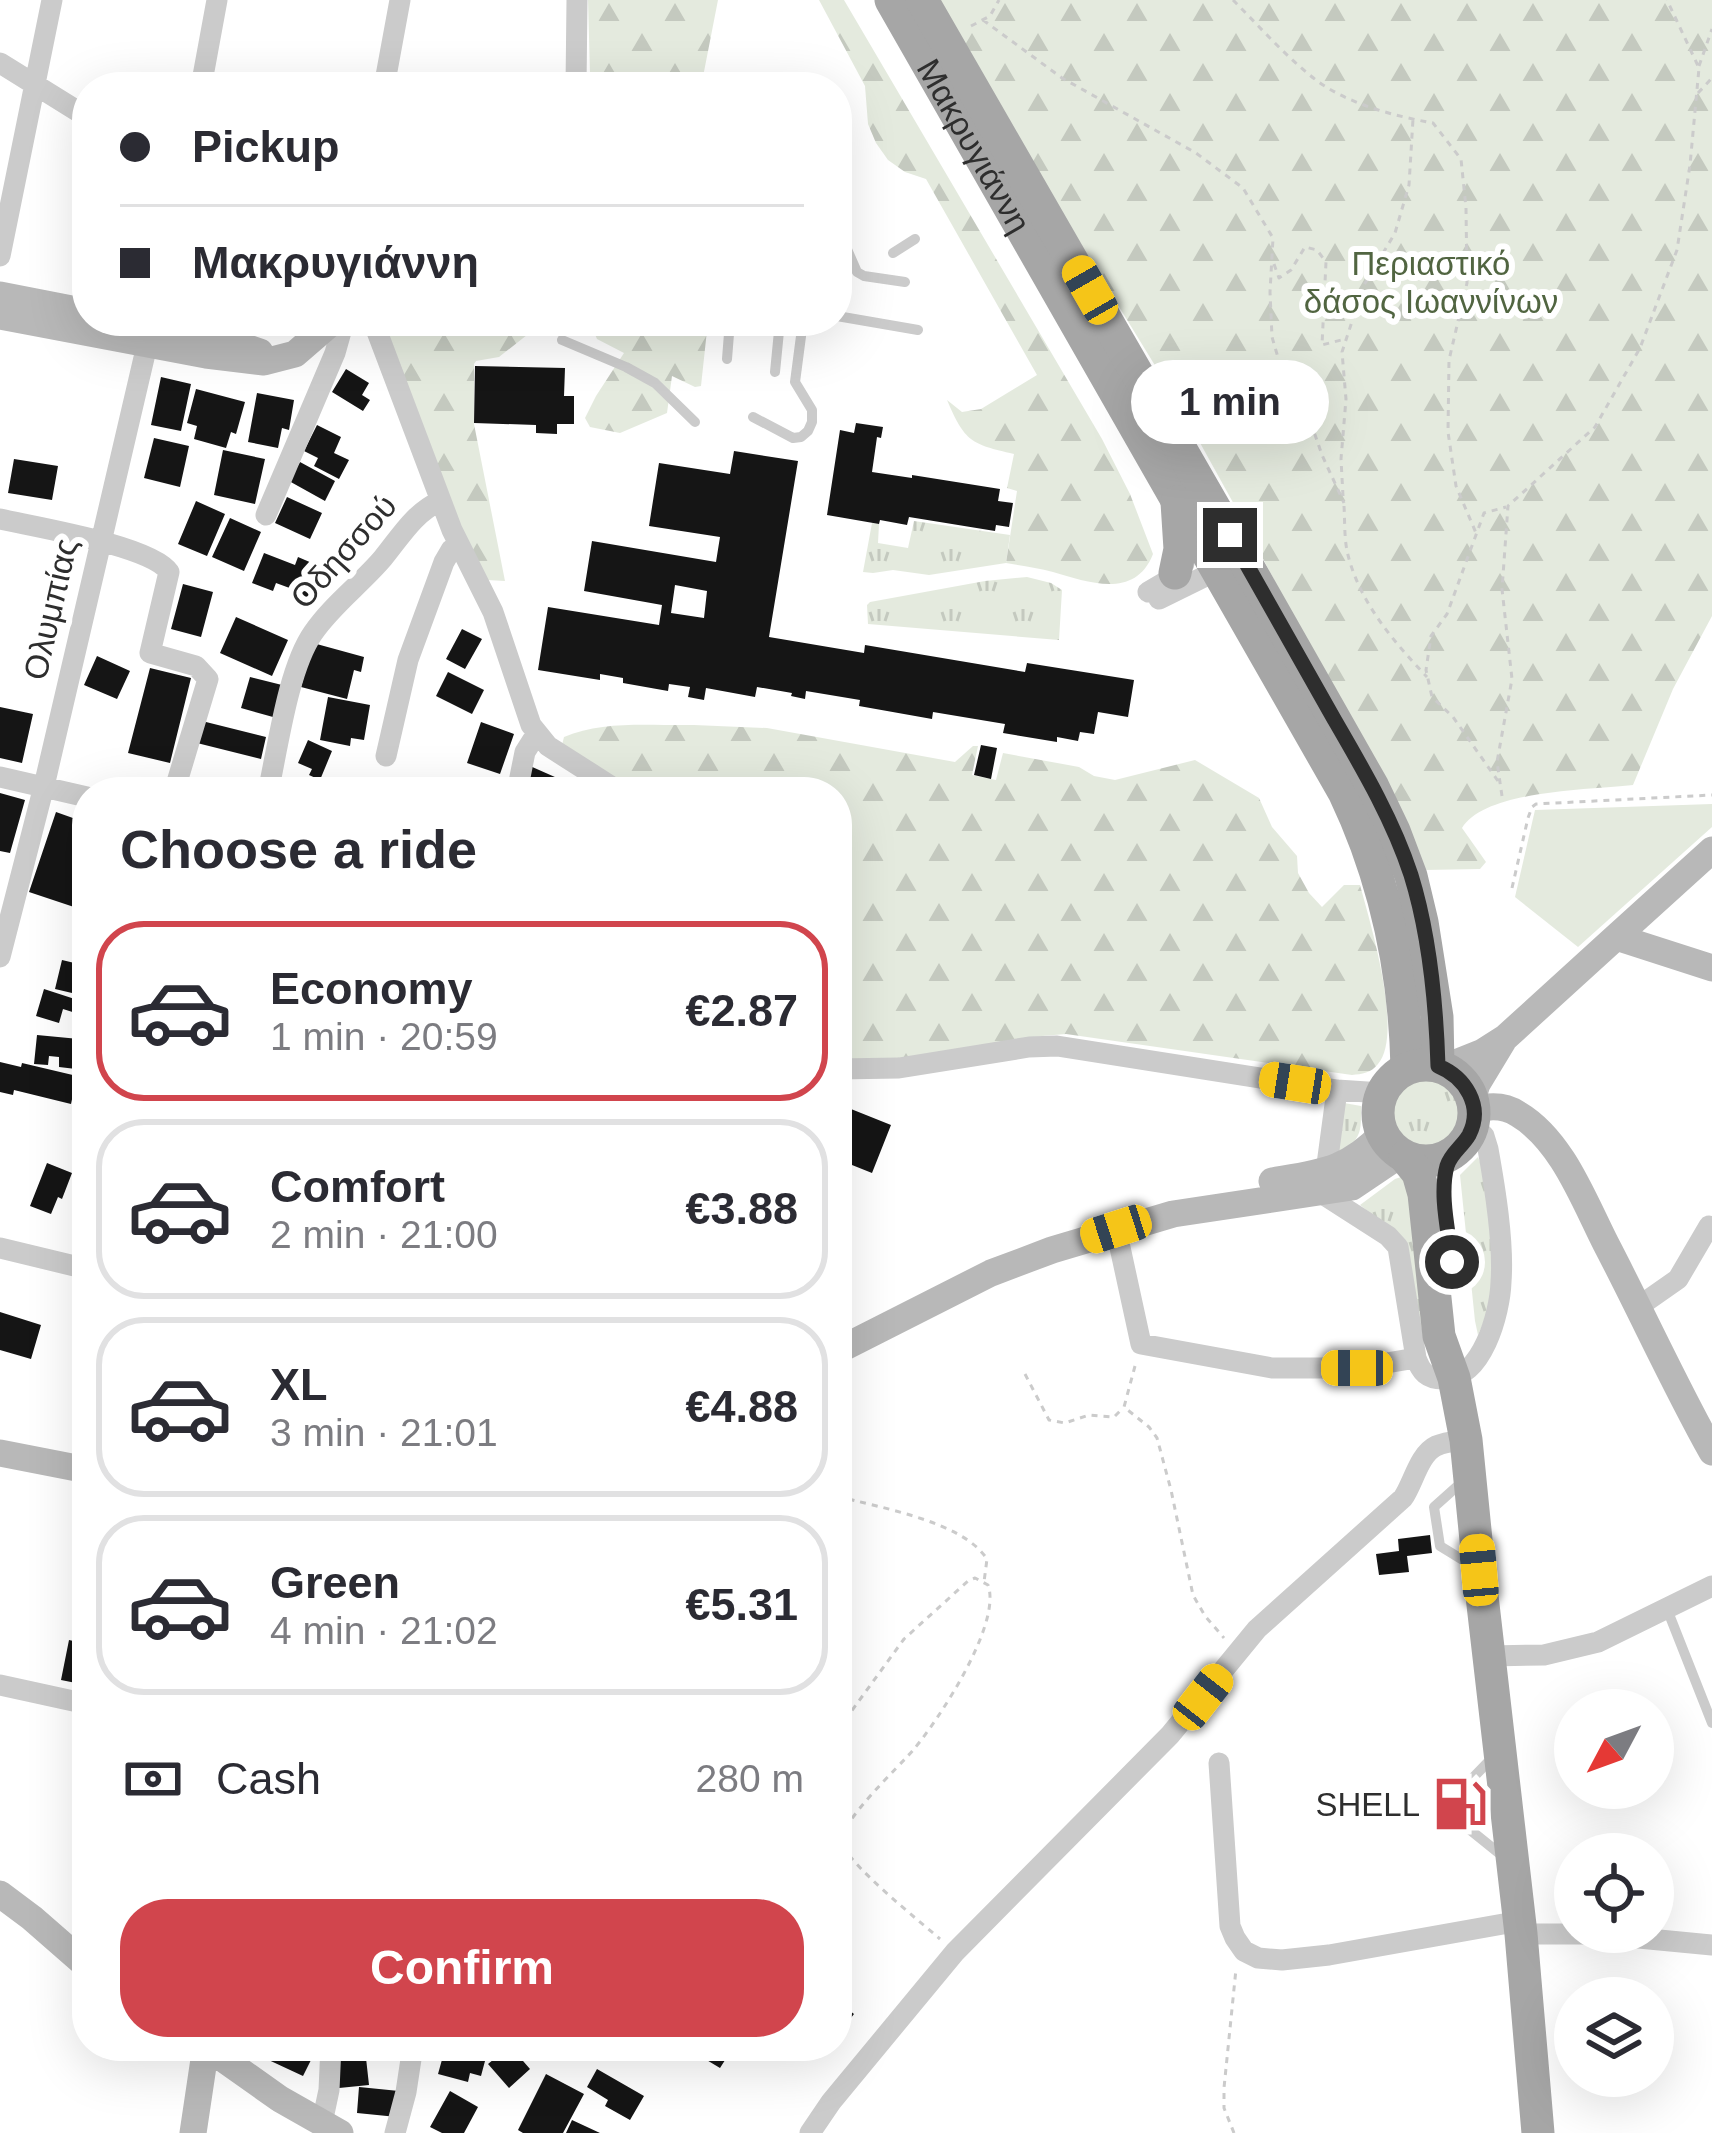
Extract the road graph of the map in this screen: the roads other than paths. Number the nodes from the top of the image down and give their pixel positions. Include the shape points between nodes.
1 (52, 0) edge
2 (217, 0) edge
3 (400, 0) edge
4 (577, 0) edge
5 (891, 0) edge
6 (922, 0) edge
7 (0, 63) edge
8 (204, 72) edge
9 (387, 72) edge
10 (576, 72) edge
11 (34, 84) junction
12 (72, 108) edge
13 (915, 239) dead end
14 (893, 253) dead end
15 (0, 256) edge
16 (852, 261) edge
17 (905, 282) dead end
18 (0, 295) edge
19 (72, 308) edge
20 (0, 316) edge
21 (852, 319) edge
22 (72, 325) edge
23 (918, 330) dead end
24 (141, 336) edge
25 (152, 336) edge
26 (316, 336) edge
27 (340, 336) edge
28 (379, 336) edge
29 (729, 336) edge
30 (779, 336) edge
31 (801, 336) edge
32 (562, 340) dead end
33 (727, 359) dead end
34 (775, 372) dead end
35 (753, 417) dead end
36 (695, 422) dead end
37 (1176, 494) junction
38 (440, 500) junction
39 (266, 515) dead end
40 (0, 519) edge
41 (100, 542) junction
42 (459, 544) junction
43 (1224, 552) junction
44 (1159, 589) junction
45 (537, 733) junction
46 (386, 756) dead end
47 (0, 777) edge
48 (179, 777) edge
49 (271, 777) edge
50 (520, 777) edge
51 (596, 777) edge
52 (44, 785) junction
53 (72, 793) edge
54 (1712, 850) edge
55 (1616, 937) junction
56 (0, 958) edge
57 (1712, 968) edge
58 (1505, 1038) junction
59 (1429, 1067) junction
60 (852, 1070) edge
61 (1336, 1090) junction
62 (1382, 1093) junction
63 (1473, 1112) junction
64 (1396, 1148) junction
65 (1453, 1153) junction
66 (1324, 1182) junction
67 (1709, 1226) dead end
68 (1116, 1229) junction
69 (0, 1248) edge
70 (72, 1265) edge
71 (1638, 1307) junction
72 (852, 1344) edge
73 (1416, 1358) junction
74 (1454, 1378) junction
75 (1466, 1440) junction
76 (1710, 1443) edge
77 (0, 1453) edge
78 (72, 1467) edge
79 (1712, 1586) edge
80 (1667, 1609) junction
81 (1490, 1656) junction
82 (0, 1685) edge
83 (72, 1701) edge
84 (1712, 1723) edge
85 (1219, 1763) dead end
86 (0, 1894) edge
87 (1520, 1928) junction
88 (1712, 1945) edge
89 (72, 1953) edge
90 (204, 2061) edge
91 (227, 2061) edge
92 (330, 2061) edge
93 (410, 2061) edge
94 (331, 2128) edge
95 (193, 2133) edge
96 (395, 2133) edge
97 (810, 2133) edge
98 (1538, 2133) edge

1 - 11 street
2 - 8 street
3 - 9 street
4 - 10 street
5 - 37 main road, Μακρυγιάννη
6 - 43 main road, Μακρυγιάννη
7 - 11 street
11 - 12 street
11 - 15 street
13 - 14 lane
16 - 17 lane via 865,276
18 - 19 street
20 - 22 street
21 - 23 lane
24 - 41 street, Ολυμπίας
25 - 26 street via 226,359 274,361
27 - 39 street
28 - 38 street
29 - 33 lane
30 - 34 lane
31 - 35 lane via 795,382 812,410 808,431 793,438
32 - 36 lane via 656,383
37 - 43 main road, Μακρυγιάννη
37 - 44 main road via 1180,549
38 - 42 street
38 - 49 street, Οδησσού via 417,515 310,638
40 - 41 street
41 - 48 street via 166,566 150,653 196,666 208,679
41 - 52 street, Ολυμπίας
42 - 45 street
42 - 46 street via 444,562 408,660
43 - 44 street
43 - 44 street
43 - 59 main road, Μακρυγιάννη via 1367,844 1393,929 1406,1018
45 - 50 street
45 - 51 street
47 - 52 street
52 - 53 street
52 - 56 street, Ολυμπίας
54 - 55 street
55 - 57 street
55 - 58 street
58 - 59 street
58 - 63 street via 1478,1084
59 - 62 main road via 1396,1074
59 - 63 main road via 1462,1081
60 - 61 street via 1057,1046
61 - 62 street
61 - 66 street
62 - 64 main road via 1377,1114
63 - 65 main road
63 - 71 street via 1503,1108 1539,1132
63 - 74 street via 1488,1149 1501,1285 1478,1360
64 - 65 main road via 1428,1161
64 - 66 street via 1349,1163
64 - 74 main road via 1424,1194 1439,1336
65 - 74 main road via 1445,1189 1459,1336
66 - 68 street
66 - 73 street via 1398,1247
67 - 71 street via 1678,1279
68 - 72 street via 1009,1266
68 - 73 street via 1142,1344 1273,1368
69 - 70 street
71 - 76 street
73 - 74 street via 1426,1375
74 - 75 main road
75 - 81 main road
75 - 97 street via 1428,1451 1402,1498 1292,1594 1170,1735 955,1952
77 - 78 street
79 - 80 street
80 - 81 street via 1579,1648
80 - 84 lane
81 - 87 main road
82 - 83 street
85 - 87 street via 1230,1926 1239,1946 1258,1958 1304,1959
86 - 89 street
87 - 88 street
87 - 98 main road
90 - 95 street
91 - 94 street
92 - 94 street
93 - 96 street

